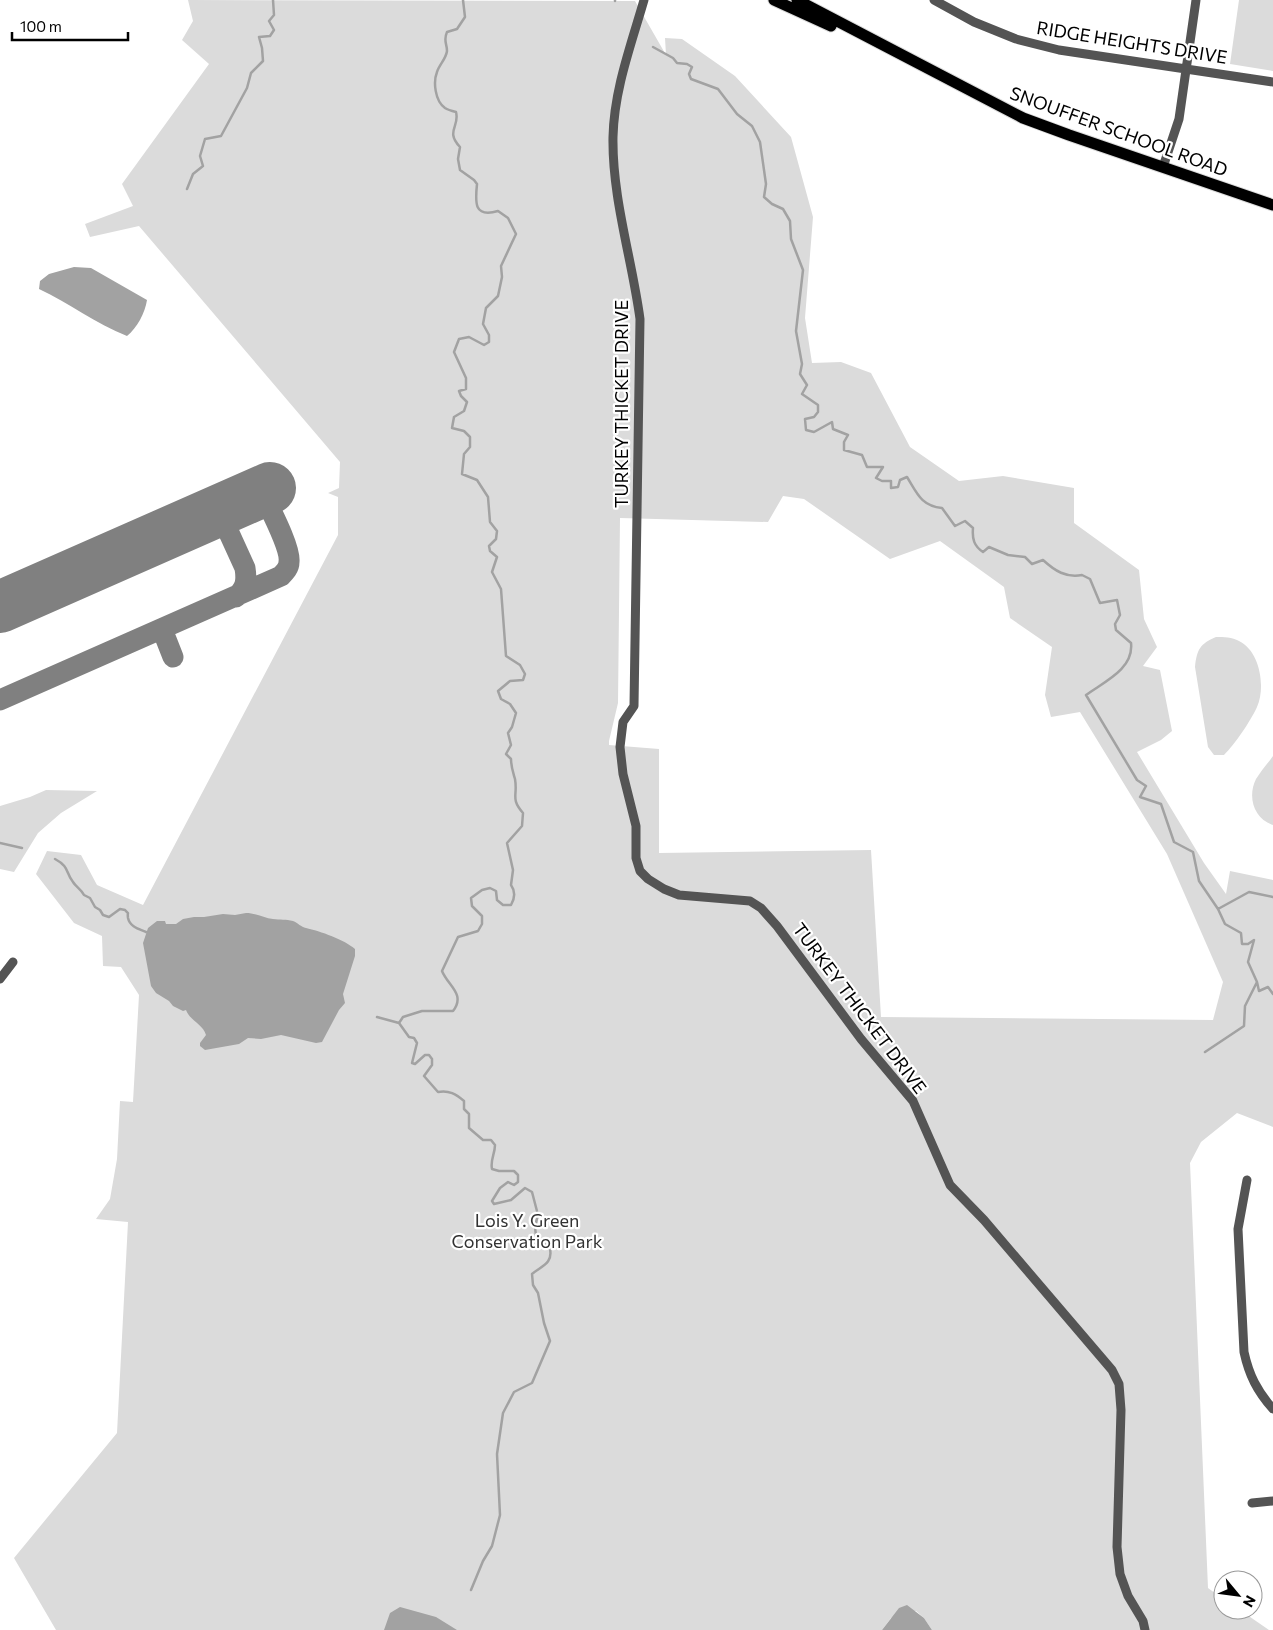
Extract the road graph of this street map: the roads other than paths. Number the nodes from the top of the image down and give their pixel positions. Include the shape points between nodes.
1 (644, 0) edge
2 (774, 0) edge
3 (797, 0) edge
4 (934, 0) edge
5 (1196, 0) edge
6 (902, 56) junction
7 (1187, 69) junction
8 (1273, 82) edge
9 (1163, 167) junction
10 (1273, 205) edge
11 (13, 962) dead end
12 (0, 979) edge
13 (1247, 1180) dead end
14 (1273, 1409) edge
15 (1273, 1501) edge
16 (1252, 1503) dead end
17 (1145, 1630) edge

1 - 17 street, TURKEY THICKET DRIVE via 619,86 613,136 617,186 640,319 634,706 623,722 620,747 636,826 636,858 640,871 664,889 680,895 750,901 761,908 913,1101 950,1185 984,1220 1112,1370 1118,1384 1120,1410 1117,1547 1120,1574
2 - 6 main road, SNOUFFER SCHOOL ROAD
3 - 6 main road, SNOUFFER SCHOOL ROAD
4 - 7 street, RIDGE HEIGHTS DRIVE via 974,22 1024,41 1059,50
5 - 7 street
6 - 9 main road, SNOUFFER SCHOOL ROAD via 1024,118
7 - 8 street, RIDGE HEIGHTS DRIVE
7 - 9 street via 1179,119
9 - 10 main road, SNOUFFER SCHOOL ROAD
11 - 12 street
13 - 14 street via 1238,1228 1244,1352 1248,1371
15 - 16 street

